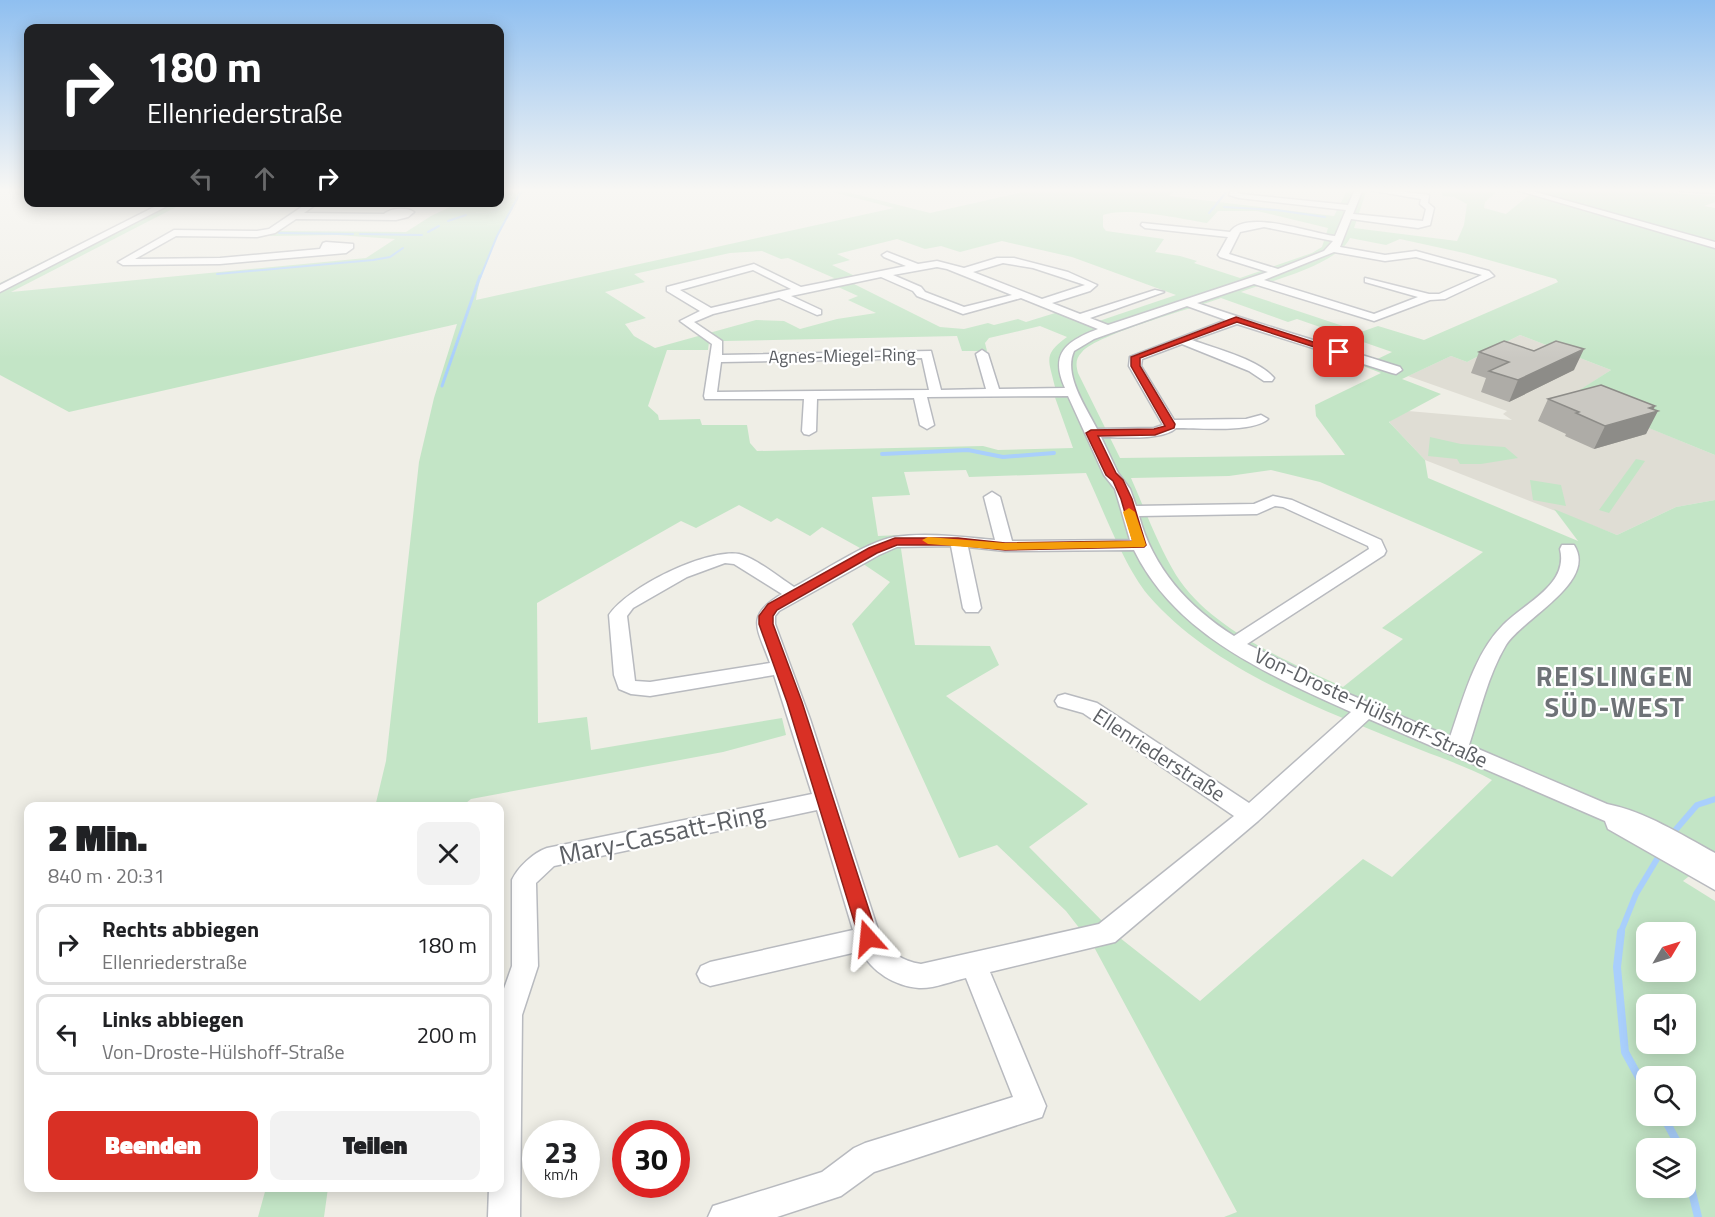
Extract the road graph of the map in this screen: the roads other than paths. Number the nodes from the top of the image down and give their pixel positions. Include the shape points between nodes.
1 (86, 246) edge
2 (152, 246) edge
3 (233, 246) edge
4 (1228, 246) edge
5 (1332, 246) edge
6 (1342, 246) edge
7 (324, 252) dead end
8 (887, 255) dead end
9 (209, 261) junction
10 (916, 267) junction
11 (963, 272) junction
12 (1278, 272) junction
13 (881, 273) junction
14 (1253, 280) junction
15 (1369, 280) dead end
16 (0, 289) edge
17 (800, 290) junction
18 (1159, 292) dead end
19 (1022, 295) junction
20 (783, 296) junction
21 (1429, 297) junction
22 (1041, 303) junction
23 (1188, 303) junction
24 (709, 312) junction
25 (817, 312) dead end
26 (1079, 318) junction
27 (1236, 320) junction
28 (1108, 329) junction
29 (1181, 340) junction
30 (982, 354) dead end
31 (716, 359) junction
32 (1396, 370) dead end
33 (1268, 378) dead end
34 (1073, 392) junction
35 (920, 394) junction
36 (936, 394) junction
37 (994, 394) junction
38 (811, 395) junction
39 (1261, 419) dead end
40 (1170, 424) junction
41 (927, 425) dead end
42 (809, 430) dead end
43 (1091, 433) junction
44 (992, 497) dead end
45 (1128, 510) junction
46 (958, 541) junction
47 (1140, 545) junction
48 (1005, 546) junction
49 (1568, 549) dead end
50 (794, 594) junction
51 (972, 608) dead end
52 (1234, 644) junction
53 (783, 667) junction
54 (1065, 701) dead end
55 (1366, 710) junction
56 (1456, 749) junction
57 (824, 800) junction
58 (1250, 815) junction
59 (1714, 874) edge
60 (868, 938) junction
61 (974, 964) junction
62 (710, 974) dead end
63 (504, 1217) edge
64 (724, 1217) edge

1 - 16 street
2 - 9 street via 123,262
3 - 9 street
4 - 12 street via 1223,255
5 - 12 street, Von-Droste-Hülshoff-Straße
6 - 21 street via 1384,258 1416,254 1489,274 1488,278 1441,297
7 - 9 street
8 - 10 street
10 - 11 street via 943,265
10 - 13 street
11 - 19 street
11 - 22 street via 1018,260 1092,285
12 - 14 street, Von-Droste-Hülshoff-Straße
13 - 17 street
13 - 19 street via 963,311
14 - 21 street via 1374,318
14 - 23 street, Von-Droste-Hülshoff-Straße
15 - 21 street
17 - 20 street
17 - 24 street via 754,267 670,289
18 - 26 street
19 - 22 street
20 - 24 street
20 - 25 street
22 - 26 street
23 - 27 street
23 - 28 street, Von-Droste-Hülshoff-Straße
24 - 31 street via 686,321 717,341
26 - 28 street
27 - 29 street
27 - 32 street
28 - 34 street, Von-Droste-Hülshoff-Straße via 1082,340 1067,352 1063,368
29 - 33 street via 1253,368
29 - 40 street via 1140,354 1134,360
30 - 37 street
31 - 36 street, Agnes-Miegel-Ring via 927,354
31 - 38 street via 710,396
34 - 37 street
34 - 43 street, Von-Droste-Hülshoff-Straße
35 - 36 street
35 - 38 street
35 - 41 street
36 - 37 street
38 - 42 street
39 - 40 street via 1247,423
40 - 43 street via 1169,428 1155,432
43 - 45 street, Von-Droste-Hülshoff-Straße via 1111,475 1106,480 1115,499
44 - 48 street
45 - 47 street, Von-Droste-Hülshoff-Straße
45 - 52 street via 1257,508 1273,501 1287,503 1375,543 1378,551
46 - 48 street, Ellenriederstraße
46 - 50 street, Ellenriederstraße via 895,542
46 - 51 street
47 - 48 street, Ellenriederstraße
47 - 52 street, Von-Droste-Hülshoff-Straße via 1176,598
49 - 56 street via 1572,562 1569,574 1520,618 1494,649
50 - 53 street, Ellenriederstraße via 772,607 766,616
50 - 53 street via 738,559 727,557 706,561 627,604 618,615 624,675 631,687 650,689
52 - 55 street, Von-Droste-Hülshoff-Straße
53 - 57 street, Ellenriederstraße
54 - 58 street, Ellenriederstraße via 1090,708
55 - 56 street, Von-Droste-Hülshoff-Straße
55 - 58 street, Ellenriederstraße
56 - 59 street, Von-Droste-Hülshoff-Straße via 1603,812 1618,825 1648,835
57 - 60 street, Ellenriederstraße
57 - 63 street, Mary-Cassatt-Ring via 548,858 524,880 525,966 507,1015
58 - 61 street, Ellenriederstraße via 1106,934
60 - 61 street, Ellenriederstraße via 880,957 901,973 921,976
60 - 62 street
61 - 64 street via 1031,1106 865,1159 830,1185

